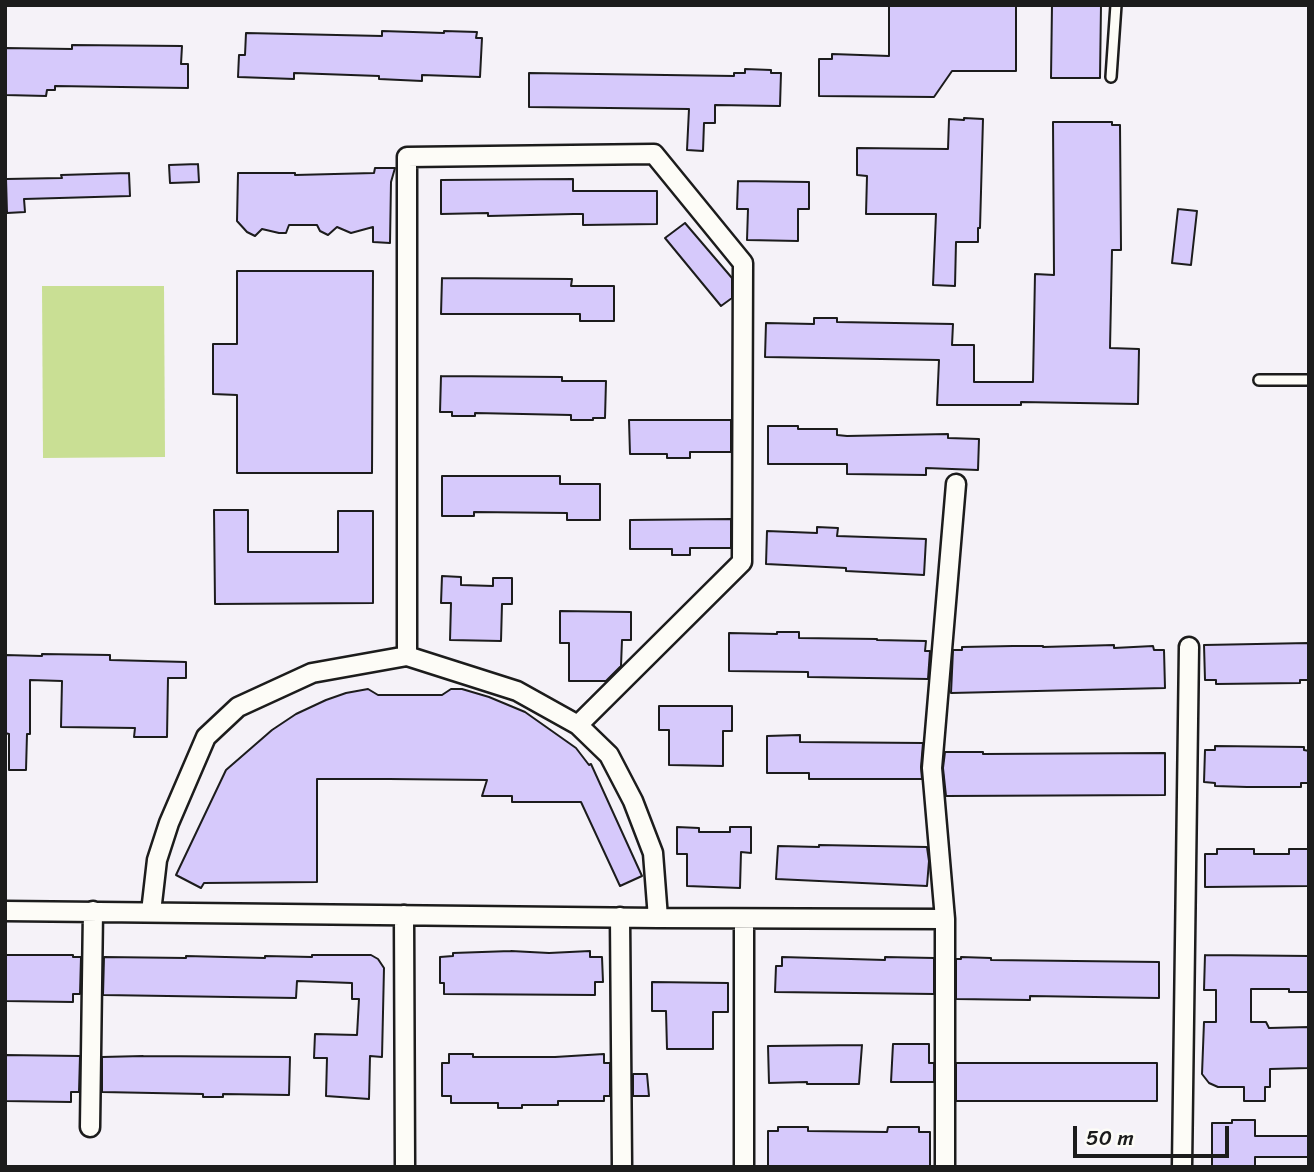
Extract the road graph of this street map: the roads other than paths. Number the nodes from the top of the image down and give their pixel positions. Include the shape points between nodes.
1 (1116, 5) edge
2 (1111, 77) dead end
3 (1259, 380) dead end
4 (1309, 380) edge
5 (956, 484) dead end
6 (1189, 647) dead end
7 (407, 656) junction
8 (578, 725) junction
9 (5, 911) edge
10 (93, 911) junction
11 (152, 912) junction
12 (404, 915) junction
13 (621, 917) junction
14 (659, 918) junction
15 (744, 919) junction
16 (945, 919) junction
17 (90, 1127) dead end
18 (405, 1167) edge
19 (622, 1167) edge
20 (744, 1167) edge
21 (945, 1167) edge
22 (1182, 1167) edge

1 - 2 lane
3 - 4 lane
5 - 16 street via 932,768
6 - 22 street
7 - 8 street via 517,691
7 - 8 street via 407,157 654,154 743,263 742,562
7 - 11 street via 312,673 238,707 206,737 157,860
8 - 14 street via 609,755 633,801 653,853
9 - 10 street
10 - 11 street
10 - 17 street
11 - 12 street
12 - 13 street
12 - 18 street
13 - 14 street
13 - 19 street
14 - 15 street
15 - 16 street
15 - 20 street
16 - 21 street

